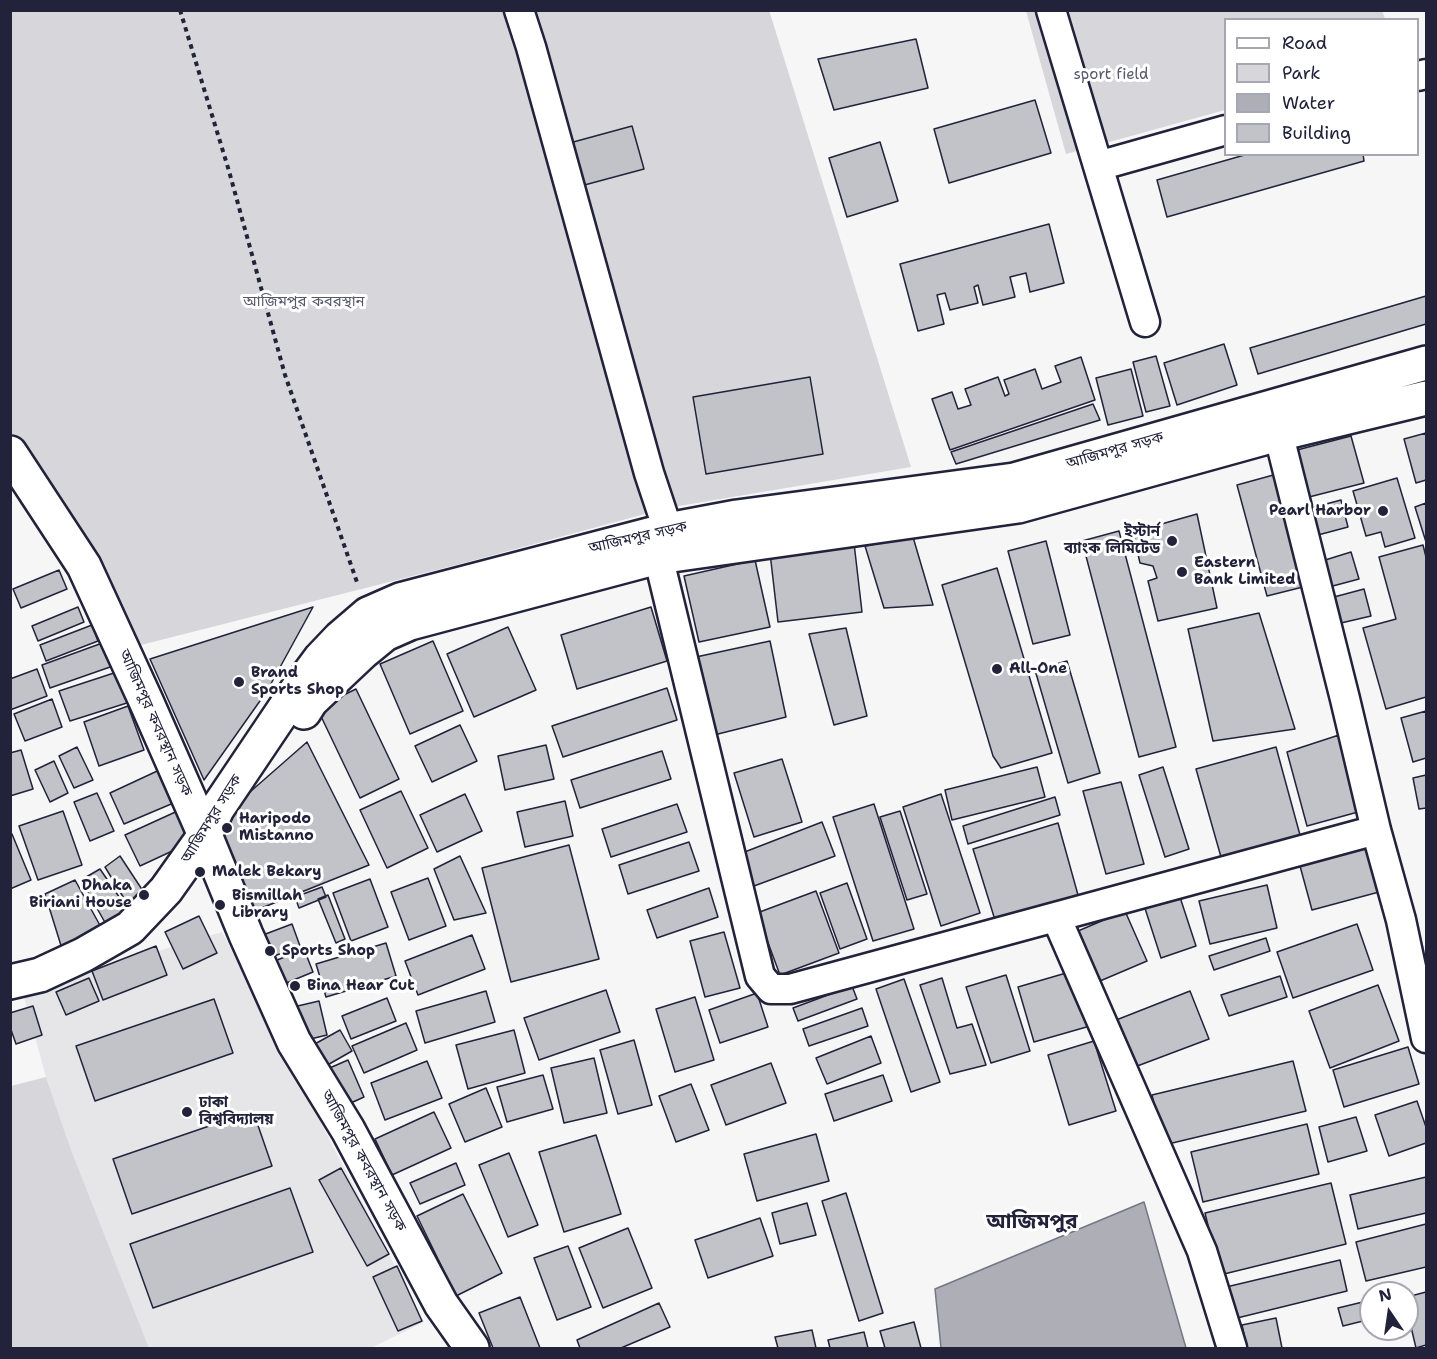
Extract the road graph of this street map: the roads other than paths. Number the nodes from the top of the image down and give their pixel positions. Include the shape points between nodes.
1 (519, 10) edge
2 (1051, 10) edge
3 (1224, 131) edge
4 (1098, 166) junction
5 (1145, 322) dead end
6 (1426, 363) edge
7 (1426, 398) edge
8 (1275, 420) junction
9 (10, 453) edge
10 (660, 540) junction
11 (1376, 830) junction
12 (208, 844) junction
13 (1056, 917) junction
14 (10, 982) edge
15 (10, 1000) edge
16 (1426, 1038) edge
17 (472, 1348) edge
18 (1232, 1348) edge

1 - 10 street via 649,473
2 - 4 street
3 - 4 street
4 - 5 street
6 - 8 main road, আজিমপুর সড়ক
7 - 8 main road, আজিমপুর সড়ক
8 - 10 main road, আজিমপুর সড়ক via 1014,480 737,517
8 - 11 street
9 - 12 main road, আজিমপুর কবরস্থান সড়ক via 84,566
10 - 12 main road, আজিমপুর সড়ক via 386,634 311,701
10 - 12 main road, আজিমপুর সড়ক via 399,600 368,614 315,667 217,809
10 - 13 street via 760,976 771,989 790,989
11 - 13 street
11 - 16 street via 1401,920
12 - 14 main road, আজিমপুর সড়ক via 130,928 40,975
12 - 15 main road, আজিমপুর সড়ক via 179,900 140,940 93,970 47,990
12 - 17 main road, আজিমপুর কবরস্থান সড়ক via 294,1042 348,1130 441,1304
13 - 18 street via 1202,1251

